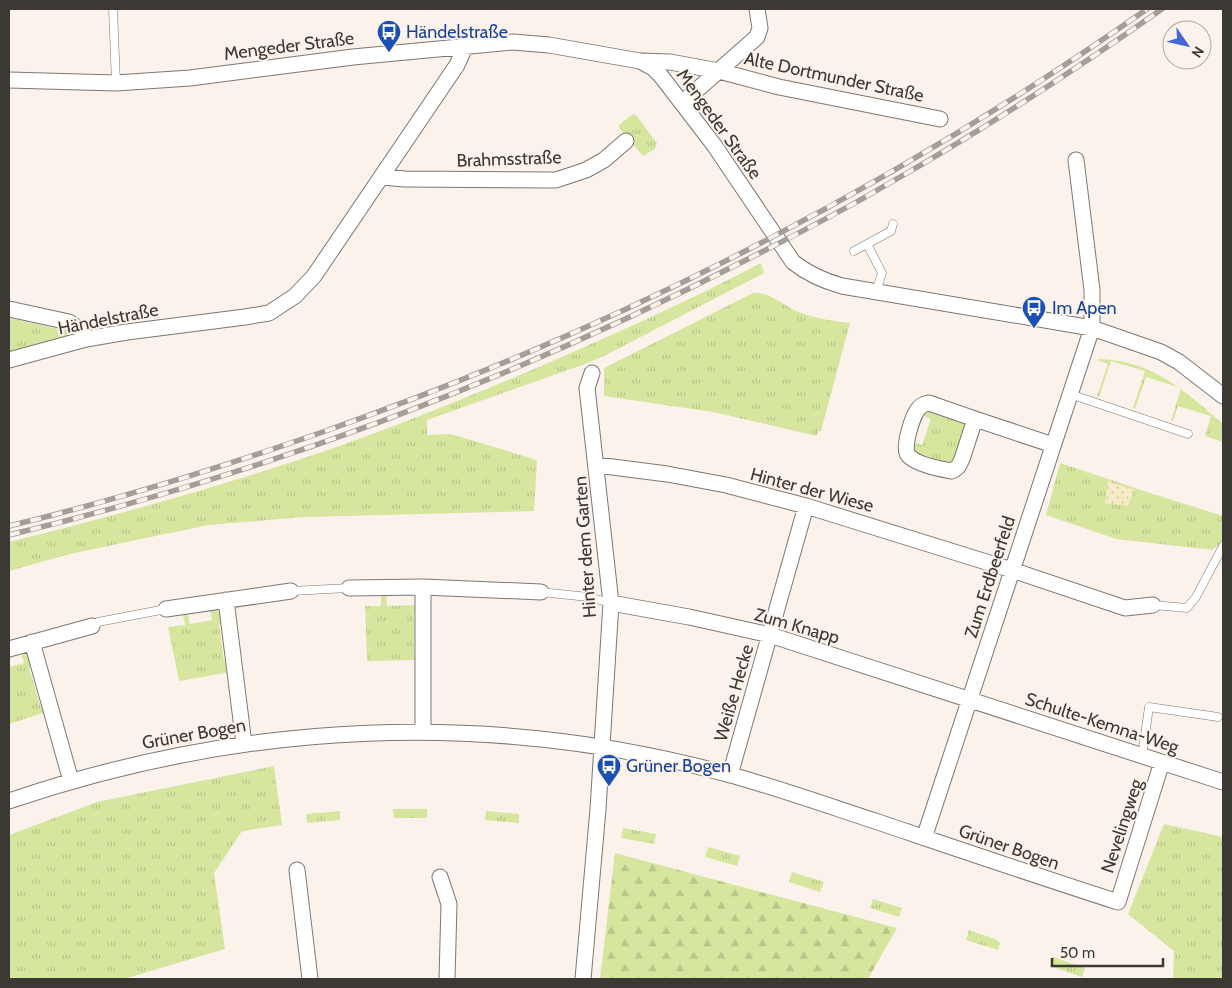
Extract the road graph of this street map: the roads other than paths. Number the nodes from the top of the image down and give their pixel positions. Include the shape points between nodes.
1 (113, 9) edge
2 (757, 9) edge
3 (466, 45) junction
4 (640, 61) junction
5 (719, 71) junction
6 (9, 80) edge
7 (116, 83) junction
8 (682, 103) junction
9 (940, 119) dead end
10 (626, 141) dead end
11 (1076, 160) dead end
12 (382, 177) junction
13 (893, 224) dead end
14 (867, 244) junction
15 (854, 251) dead end
16 (876, 292) junction
17 (9, 309) edge
18 (1092, 328) junction
19 (82, 344) junction
20 (9, 360) edge
21 (592, 374) dead end
22 (1070, 394) junction
23 (1223, 396) edge
24 (975, 419) junction
25 (1188, 434) dead end
26 (1053, 445) junction
27 (597, 465) junction
28 (806, 506) junction
29 (1223, 546) edge
30 (1012, 570) junction
31 (423, 587) junction
32 (349, 588) joint
33 (291, 591) joint
34 (541, 592) joint
35 (226, 600) junction
36 (611, 603) junction
37 (1153, 605) joint
38 (166, 609) joint
39 (92, 626) joint
40 (770, 636) junction
41 (32, 642) junction
42 (9, 649) edge
43 (969, 700) junction
44 (1218, 717) dead end
45 (423, 732) junction
46 (244, 744) junction
47 (601, 748) junction
48 (1142, 756) junction
49 (1162, 762) junction
50 (730, 775) junction
51 (71, 781) junction
52 (1223, 782) edge
53 (9, 801) edge
54 (924, 838) junction
55 (297, 870) dead end
56 (440, 877) dead end
57 (1118, 902) joint
58 (310, 979) edge
59 (447, 979) edge
60 (583, 979) edge

1 - 7 lane
2 - 5 street via 760,28 757,36
3 - 4 street, Mengeder Straße via 513,42 550,45
3 - 7 street, Mengeder Straße via 190,78
3 - 12 street, Händelstraße via 457,65
4 - 5 street, Alte Dortmunder Straße via 670,62
4 - 8 street, Mengeder Straße via 653,68
5 - 8 street
5 - 9 street, Alte Dortmunder Straße via 779,87
6 - 7 street, Mengeder Straße
8 - 16 street, Mengeder Straße via 793,262 827,282
10 - 12 street, Brahmsstraße via 604,160 556,180
11 - 18 street via 1092,290
12 - 19 street, Händelstraße via 314,276 294,296 269,313 127,332
13 - 14 lane via 891,231
14 - 15 lane
14 - 16 lane via 882,273
16 - 18 street, Mengeder Straße
17 - 19 street via 69,322 82,331
18 - 22 street, Zum Erdbeerfeld
18 - 23 street, Mengeder Straße via 1161,352
19 - 20 street, Händelstraße
21 - 27 street, Hinter dem Garten via 588,388
22 - 25 lane
22 - 26 street, Zum Erdbeerfeld
24 - 24 street via 929,403 922,404 917,410 906,451 916,461 952,470 962,459
24 - 26 street
26 - 30 street, Zum Erdbeerfeld
27 - 28 street, Hinter der Wiese via 667,474
27 - 36 street, Hinter dem Garten
28 - 30 street, Hinter der Wiese
28 - 40 street, Weiße Hecke
29 - 37 lane via 1187,608
30 - 37 street, Hinter der Wiese via 1124,608
30 - 43 street, Zum Erdbeerfeld
31 - 32 street
31 - 34 street
31 - 45 street
32 - 33 lane
33 - 35 street
34 - 36 lane via 588,596
35 - 38 street
35 - 46 street
36 - 40 street, Zum Knapp
36 - 47 street, Hinter dem Garten
38 - 39 lane via 98,622
39 - 41 street
40 - 43 street, Zum Knapp
40 - 50 street, Weiße Hecke
41 - 42 street
41 - 51 street
43 - 48 street, Schulte-Kemna-Weg
43 - 54 street, Zum Erdbeerfeld
44 - 48 lane via 1149,706
45 - 46 street, Grüner Bogen via 320,736
45 - 47 street, Grüner Bogen via 523,737
46 - 51 street, Grüner Bogen via 164,758
47 - 50 street, Grüner Bogen via 666,759
47 - 60 street, Hinter dem Garten
48 - 49 street, Schulte-Kemna-Weg
49 - 52 street, Schulte-Kemna-Weg
49 - 57 street, Nevelingweg
50 - 54 street, Grüner Bogen
51 - 53 street, Grüner Bogen
54 - 57 street, Grüner Bogen
55 - 58 street
56 - 59 street via 448,904

